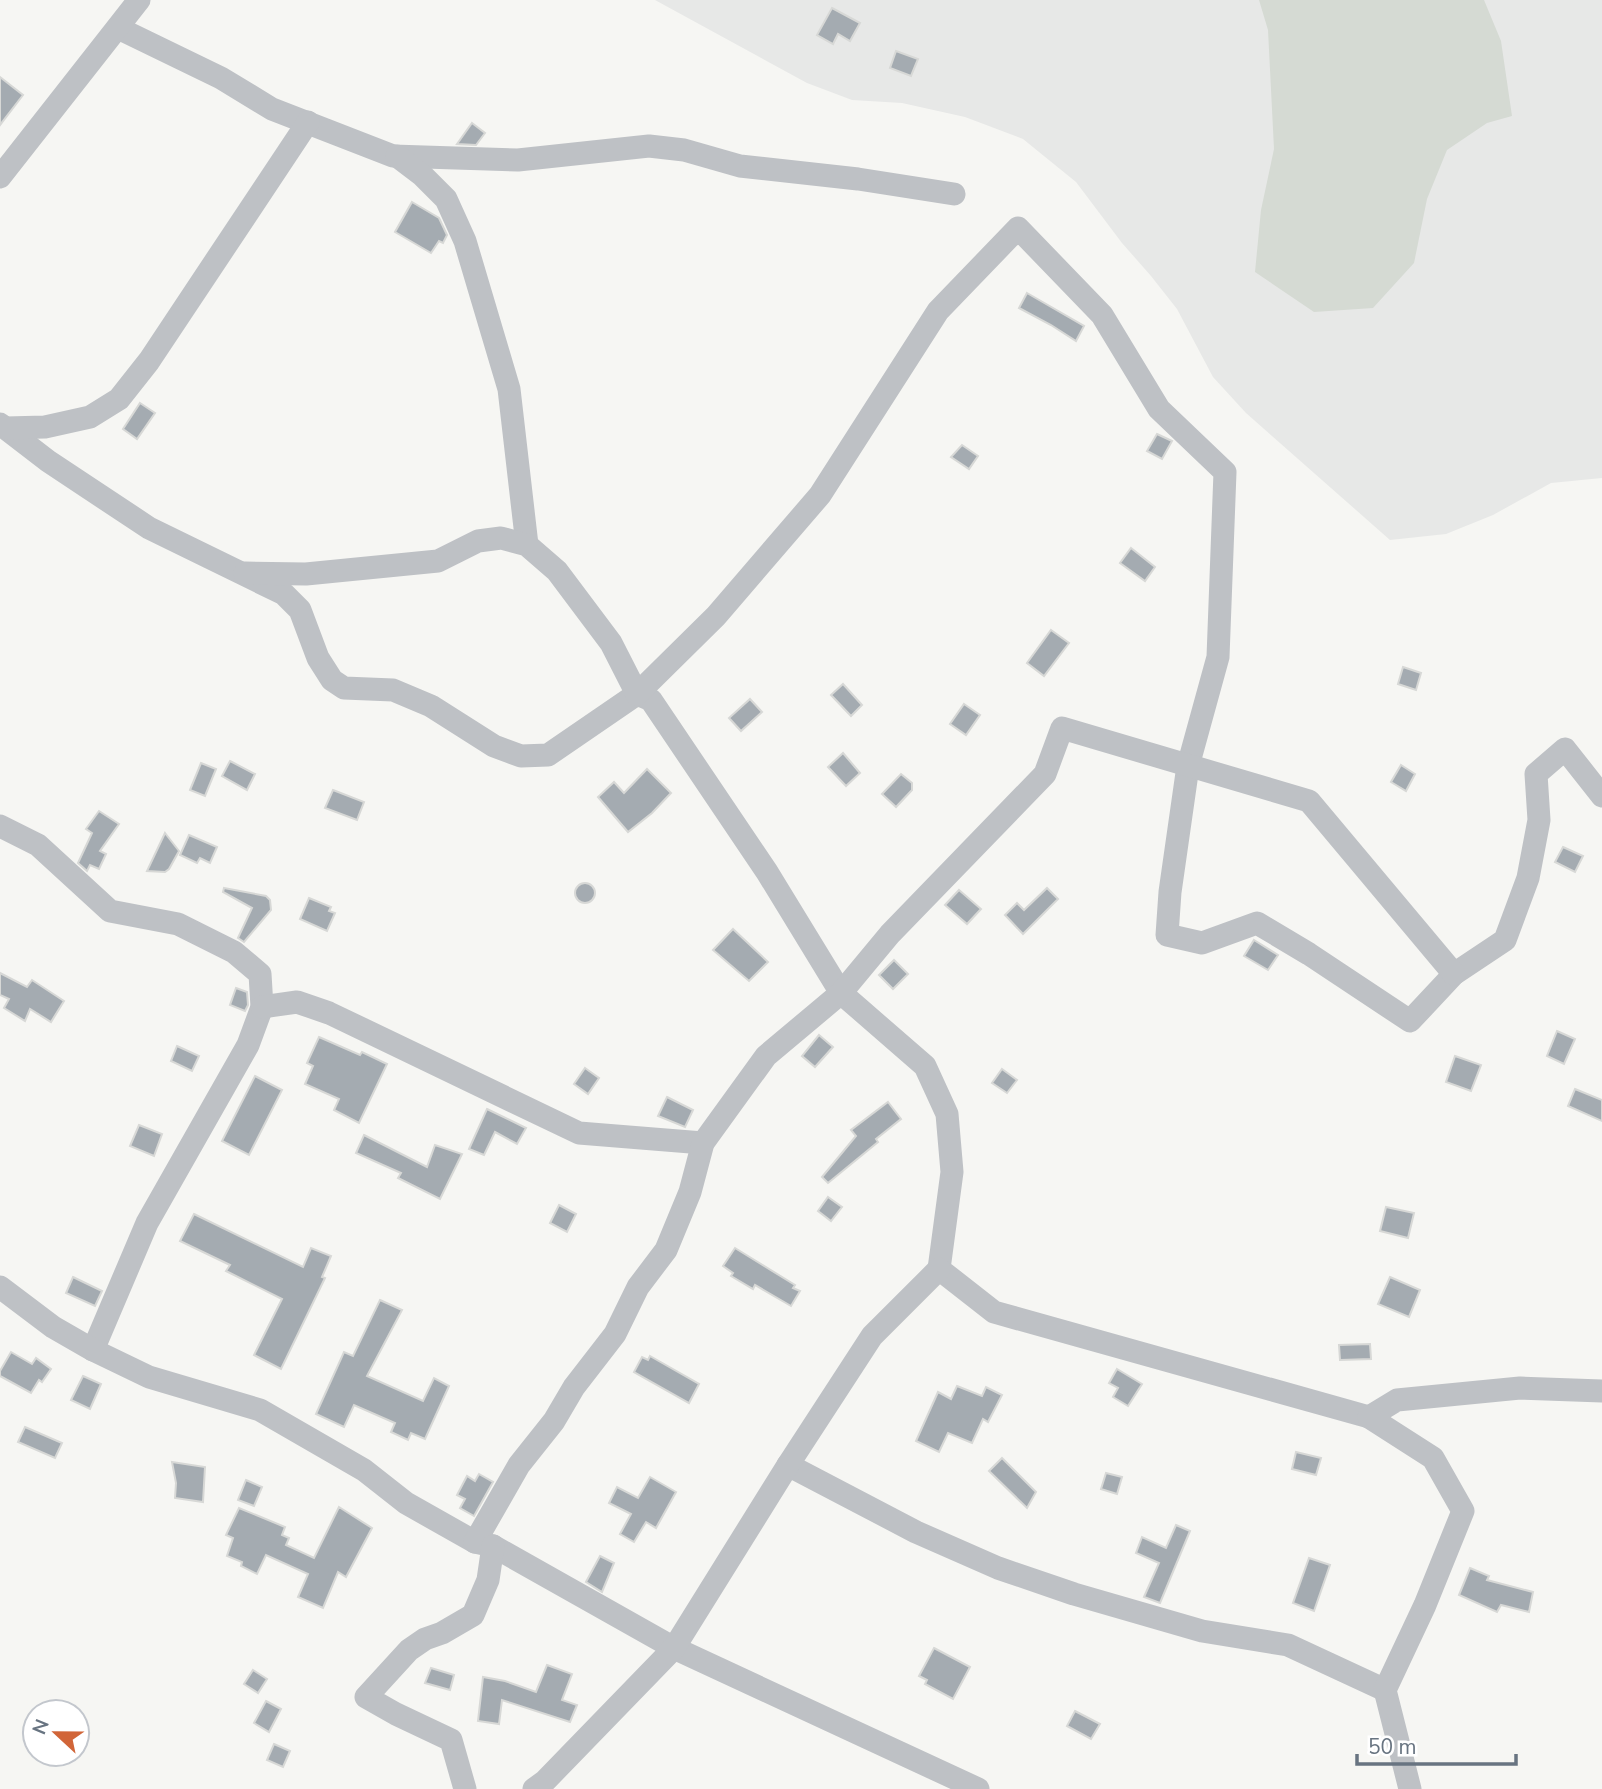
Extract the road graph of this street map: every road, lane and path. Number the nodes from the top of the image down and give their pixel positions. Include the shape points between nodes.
1 (139, 0) edge
2 (118, 27) junction
3 (308, 122) junction
4 (397, 156) junction
5 (0, 177) edge
6 (954, 194) dead end
7 (3, 426) edge
8 (527, 545) junction
9 (245, 573) junction
10 (637, 694) junction
11 (1188, 766) junction
12 (1602, 796) edge
13 (0, 826) edge
14 (1454, 975) junction
15 (841, 993) junction
16 (262, 1007) junction
17 (703, 1143) junction
18 (939, 1269) junction
19 (0, 1287) edge
20 (93, 1350) junction
21 (1602, 1391) edge
22 (1368, 1417) junction
23 (788, 1465) junction
24 (484, 1544) junction
25 (674, 1648) junction
26 (1385, 1690) junction
27 (465, 1789) edge
28 (534, 1789) edge
29 (978, 1789) edge
30 (1409, 1789) edge

1 - 2 street
2 - 3 street via 272,109
2 - 5 street
3 - 4 street
3 - 7 street via 119,399 90,417 45,427
4 - 6 street via 518,160 649,146 684,150 740,166
4 - 8 street via 446,199 466,241 509,389
7 - 9 street via 149,528
8 - 9 street via 501,538 478,541 438,561 306,574
8 - 10 street via 557,571 611,643
9 - 10 street via 284,594 300,610 318,658 332,680 344,688 393,690 521,756 548,755
10 - 11 street via 716,616 820,495 938,311 1018,228 1102,315 1159,409 1225,472 1218,657
10 - 15 street via 651,699 767,872
11 - 14 street via 1308,801
11 - 14 street via 1167,935 1202,943 1257,923 1410,1021
11 - 15 street via 1062,728 1045,774 890,934
12 - 14 street via 1565,749 1536,774 1539,820 1528,878 1505,940
13 - 16 street via 38,845 110,911 178,924 234,952 260,974
15 - 17 street via 766,1056
15 - 18 street via 925,1066 947,1114 952,1172
16 - 17 street via 297,1003 329,1013 579,1133
16 - 20 street via 248,1045 147,1223
17 - 24 street via 690,1192 666,1250 638,1287 615,1334 519,1465
18 - 22 street via 994,1312
18 - 23 street via 873,1336
19 - 20 street
20 - 24 street via 149,1377 260,1410 364,1470 406,1503
21 - 22 street via 1520,1388 1396,1400
22 - 26 street via 1433,1458 1463,1511
23 - 25 street
23 - 26 street via 916,1532 998,1568 1202,1631 1288,1645
24 - 25 street
24 - 27 street via 488,1580 473,1615 409,1650 366,1697 451,1740
25 - 28 street
25 - 29 street
26 - 30 street

